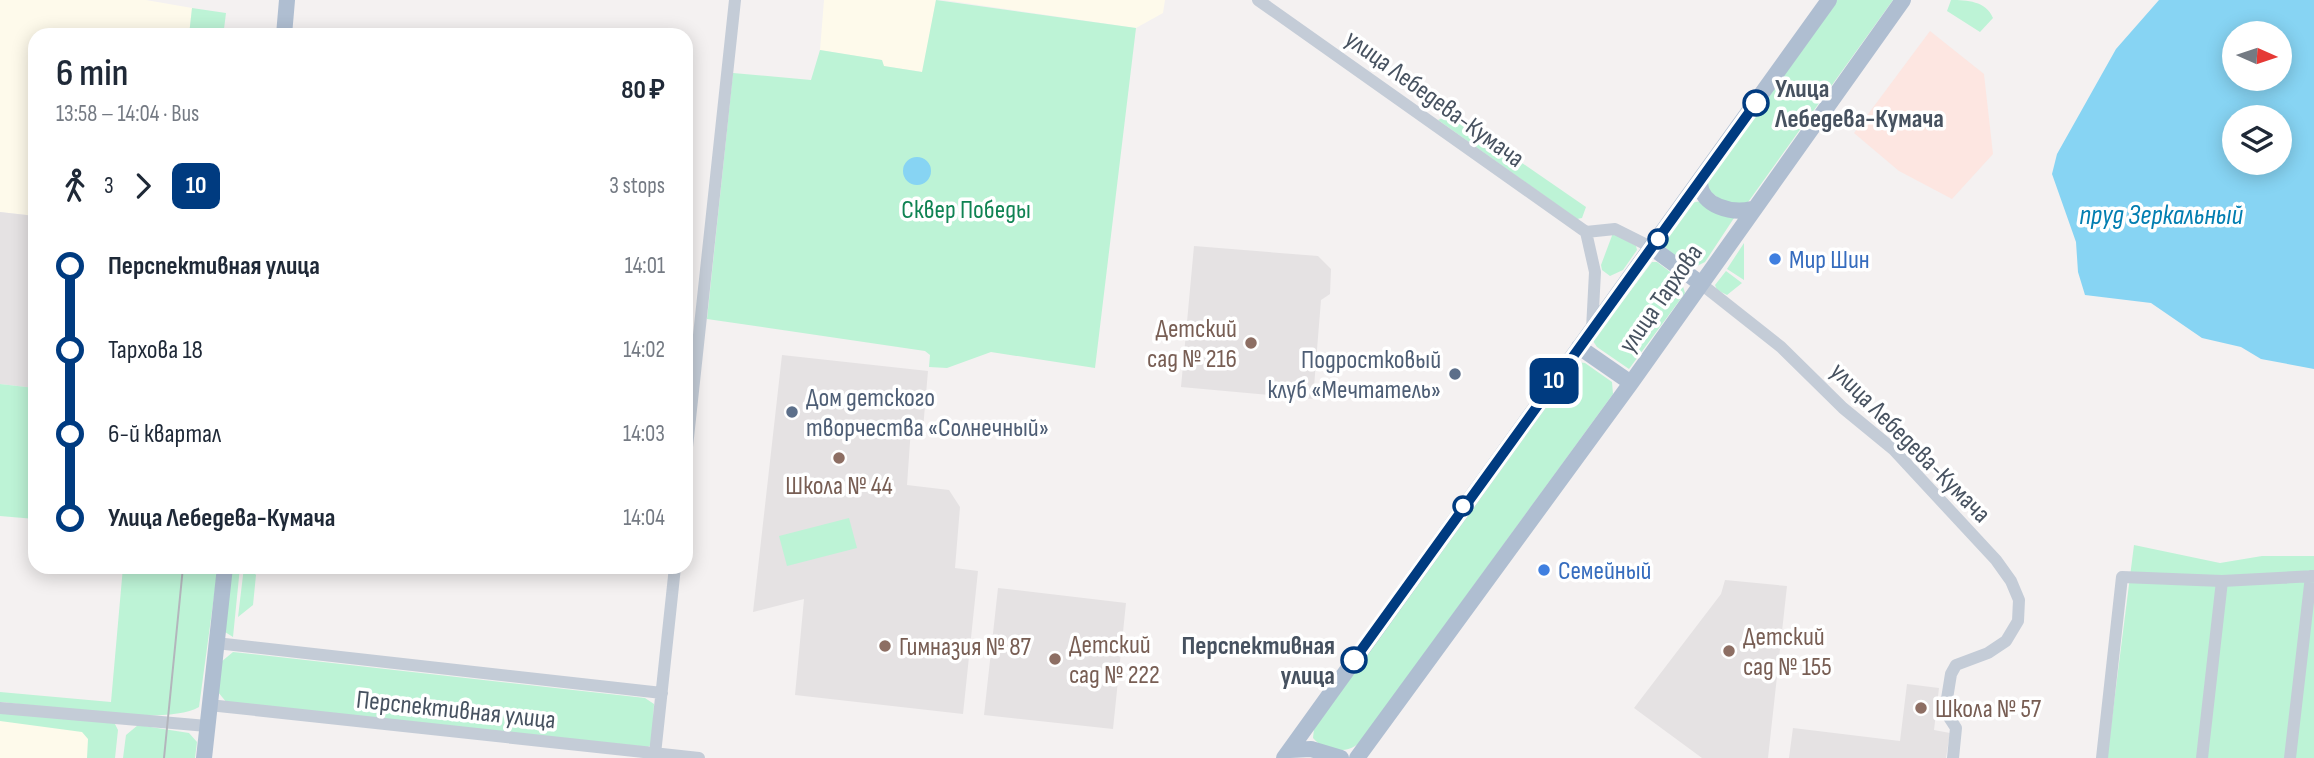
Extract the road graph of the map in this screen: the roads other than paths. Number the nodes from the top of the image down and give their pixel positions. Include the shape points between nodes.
1 (287, 0) edge
2 (735, 0) edge
3 (1258, 0) edge
4 (1829, 0) edge
5 (1903, 0) edge
6 (285, 28) edge
7 (1700, 183) junction
8 (1752, 209) junction
9 (1586, 232) junction
10 (1651, 247) junction
11 (1700, 283) junction
12 (1592, 328) junction
13 (1579, 347) junction
14 (1631, 383) junction
15 (693, 391) edge
16 (224, 574) edge
17 (674, 574) edge
18 (2313, 576) edge
19 (2222, 581) junction
20 (216, 643) junction
21 (662, 693) junction
22 (209, 705) junction
23 (0, 708) edge
24 (207, 726) junction
25 (1287, 754) edge
26 (661, 755) edge
27 (204, 758) edge
28 (699, 758) edge
29 (1341, 758) edge
30 (1357, 758) edge
31 (1953, 758) edge
32 (2102, 758) edge
33 (2202, 758) edge
34 (2290, 758) edge

1 - 6 main road
2 - 15 street
3 - 9 street, улица Лебедева-Кумача
4 - 7 main road, улица Тархова
5 - 8 main road, улица Тархова
7 - 8 main road via 1701,193 1711,202 1737,211
7 - 10 main road, улица Тархова
8 - 11 main road, улица Тархова
9 - 10 street via 1615,229
9 - 12 street via 1595,272
10 - 11 main road
10 - 12 main road, улица Тархова
11 - 14 main road, улица Тархова
11 - 31 street, улица Лебедева-Кумача via 1781,346 1843,408 1893,449 2011,581 2019,600 2018,621 2006,640 1989,653 1956,665 1951,674 1945,711 1956,728
12 - 13 main road, улица Тархова
13 - 14 main road
13 - 25 main road, улица Тархова
14 - 30 main road, улица Тархова
16 - 20 main road
17 - 21 street
18 - 19 street
18 - 34 street
19 - 32 street via 2122,577
19 - 33 street
20 - 21 street, Перспективная улица
20 - 22 main road
21 - 26 street
22 - 24 main road
22 - 26 street, Перспективная улица
23 - 24 street
24 - 27 main road
25 - 29 main road via 1311,749
26 - 28 street, Перспективная улица

